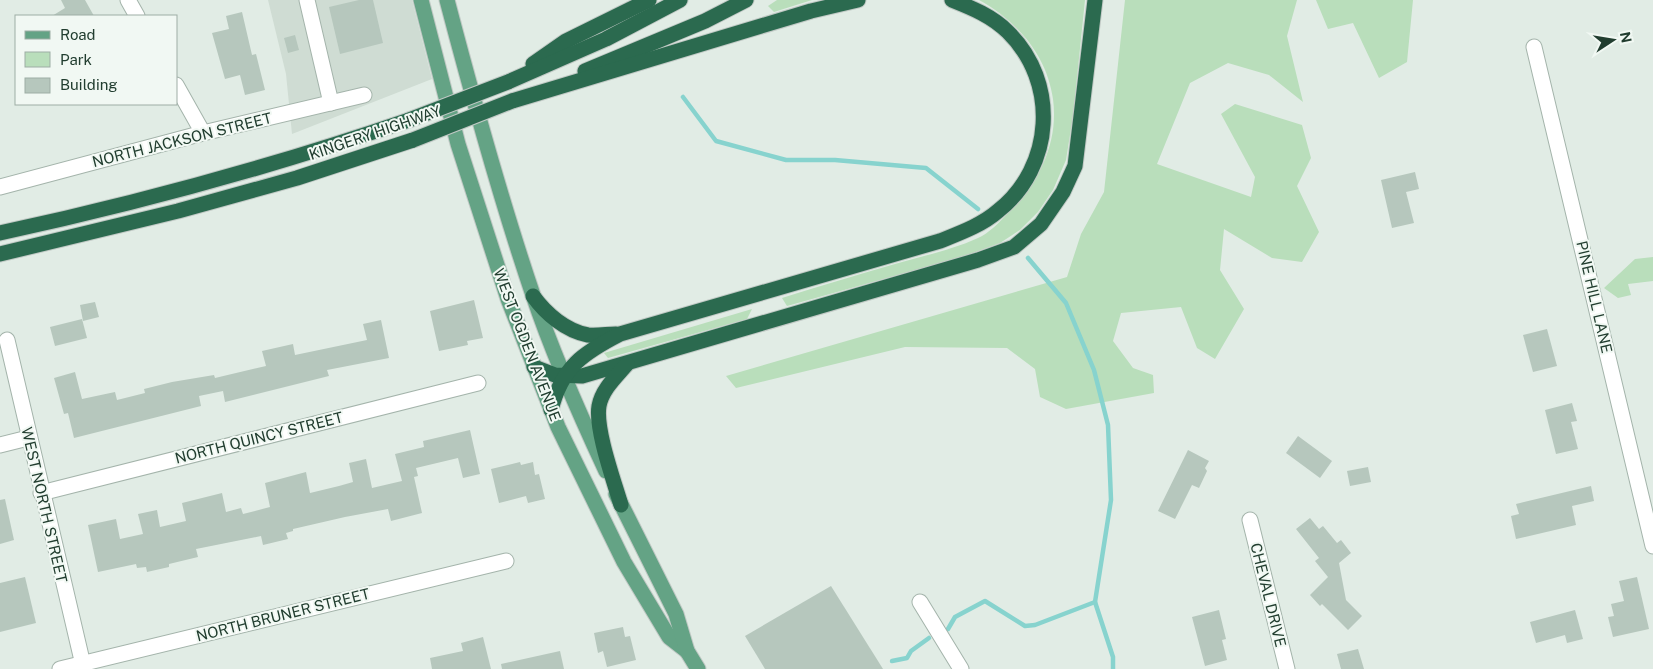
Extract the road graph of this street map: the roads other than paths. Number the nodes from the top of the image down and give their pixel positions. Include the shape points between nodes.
1 (128, 0) edge
2 (307, 0) edge
3 (448, 0) edge
4 (649, 0) edge
5 (680, 0) edge
6 (746, 0) edge
7 (858, 0) edge
8 (952, 0) edge
9 (1096, 0) edge
10 (423, 6) edge
11 (136, 15) edge
12 (1534, 47) dead end
13 (508, 82) junction
14 (178, 89) edge
15 (364, 95) dead end
16 (512, 101) junction
17 (331, 103) junction
18 (203, 133) junction
19 (0, 187) edge
20 (0, 233) edge
21 (0, 254) edge
22 (533, 296) junction
23 (620, 334) junction
24 (7, 340) dead end
25 (628, 364) junction
26 (534, 367) junction
27 (564, 376) junction
28 (478, 383) dead end
29 (551, 410) junction
30 (28, 438) junction
31 (0, 445) edge
32 (41, 493) junction
33 (621, 505) junction
34 (1250, 520) dead end
35 (1653, 546) edge
36 (506, 561) dead end
37 (920, 602) dead end
38 (687, 651) junction
39 (83, 666) edge
40 (60, 669) edge
41 (698, 669) edge
42 (961, 669) edge
43 (1287, 669) edge

1 - 11 street
2 - 17 street
3 - 22 main road, WEST OGDEN AVENUE via 487,151
4 - 13 highway via 566,40
5 - 13 highway, KINGERY HIGHWAY via 606,39
6 - 16 highway, KINGERY HIGHWAY via 705,21
7 - 16 highway via 811,11
8 - 23 highway via 977,10 1008,32 1031,62 1040,85 1044,112 1035,162 1022,187 999,211 972,228 940,241
9 - 25 highway via 1075,166 1042,224 1014,247
10 - 26 main road, WEST OGDEN AVENUE via 458,144 508,299
12 - 35 street, PINE HILL LANE
13 - 20 highway, KINGERY HIGHWAY, bridge via 306,155 183,190
14 - 18 street
15 - 17 street, NORTH JACKSON STREET
16 - 21 highway, KINGERY HIGHWAY, bridge via 413,140 270,186
17 - 18 street, NORTH JACKSON STREET
18 - 19 street, NORTH JACKSON STREET
22 - 23 highway via 544,312 566,326 588,335
22 - 27 main road, WEST OGDEN AVENUE
23 - 27 highway via 582,355
24 - 30 street, WEST NORTH STREET
25 - 27 highway via 582,376
25 - 33 highway via 608,385 599,406 601,432
26 - 27 highway
26 - 29 main road, WEST OGDEN AVENUE
27 - 29 highway
27 - 33 main road, WEST OGDEN AVENUE
28 - 32 street, NORTH QUINCY STREET
29 - 38 main road, WEST OGDEN AVENUE via 624,562 669,637
30 - 31 street
30 - 32 street, WEST NORTH STREET
32 - 39 street, WEST NORTH STREET
33 - 38 main road, WEST OGDEN AVENUE via 676,614
34 - 43 street, CHEVAL DRIVE
36 - 39 street, NORTH BRUNER STREET
37 - 42 street
38 - 41 main road, WEST OGDEN AVENUE
39 - 40 street, NORTH BRUNER STREET

